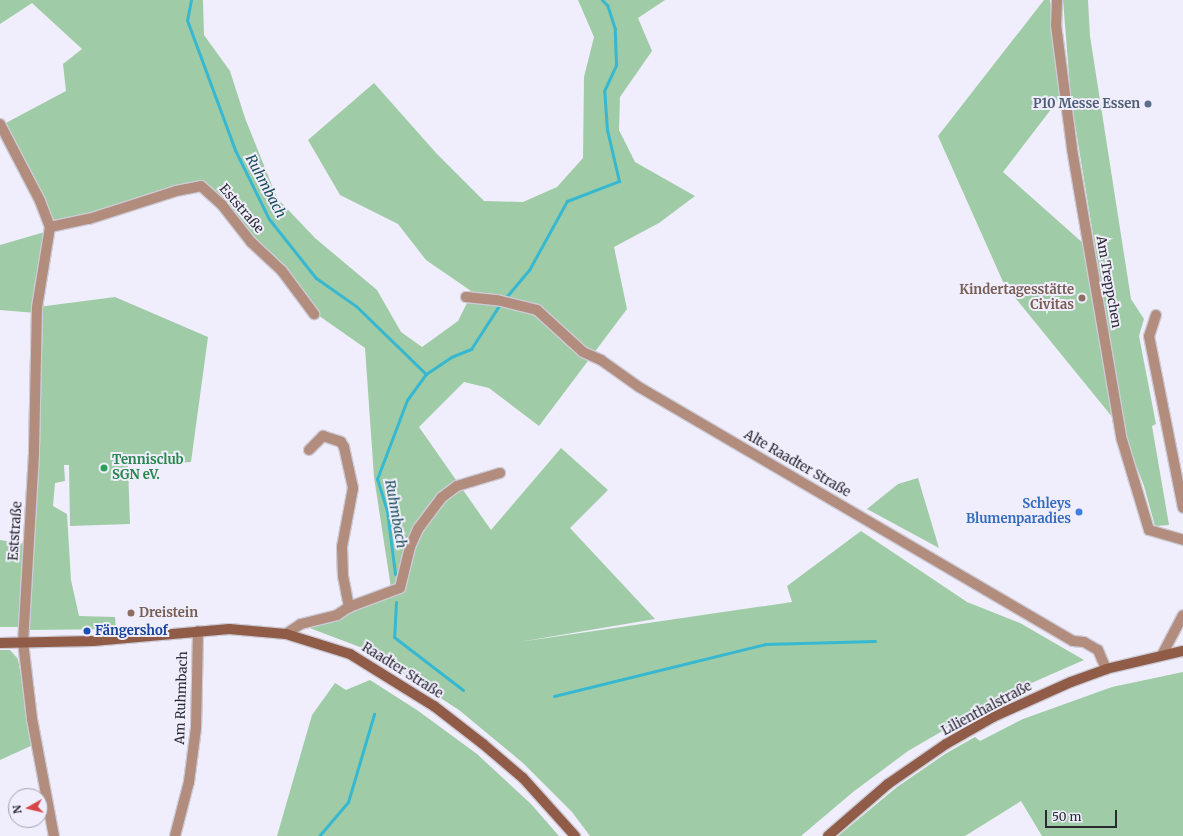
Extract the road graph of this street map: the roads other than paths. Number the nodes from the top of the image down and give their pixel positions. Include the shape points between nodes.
1 (1057, 0) edge
2 (0, 124) edge
3 (50, 227) junction
4 (466, 297) dead end
5 (314, 314) dead end
6 (1156, 315) dead end
7 (309, 450) dead end
8 (500, 473) dead end
9 (1183, 508) edge
10 (1183, 540) edge
11 (349, 607) junction
12 (1183, 615) edge
13 (198, 631) junction
14 (286, 634) junction
15 (0, 642) edge
16 (23, 642) junction
17 (1183, 651) edge
18 (1162, 655) junction
19 (1106, 669) junction
20 (54, 836) edge
21 (175, 836) edge
22 (575, 836) edge
23 (828, 836) edge

1 - 10 street, Am Treppchen via 1056,25 1072,148 1122,440 1149,530
2 - 3 street via 40,201
3 - 5 street, Eststraße via 90,219 176,191 201,186 222,205 251,242 282,272
3 - 16 street, Eststraße via 37,307 34,453
4 - 19 street, Alte Raadter Straße via 497,300 537,310 583,352 601,360 639,387 1073,641 1084,642 1098,650
6 - 9 street via 1150,336
7 - 11 street via 322,436 341,442 344,448 353,488 342,547 343,576
8 - 11 street via 457,486 441,498 418,529 410,547 400,588
11 - 14 street via 337,615 301,624
12 - 18 street
13 - 14 main road, Raadter Straße via 228,629
13 - 16 main road, Raadter Straße via 93,640
13 - 21 street, Am Ruhmbach via 196,728 189,782
14 - 22 main road, Raadter Straße via 350,654 434,706 523,778
15 - 16 main road, Raadter Straße
16 - 20 street, Eststraße via 32,719
17 - 18 main road, Lilienthalstraße
18 - 19 main road, Lilienthalstraße
19 - 23 main road, Lilienthalstraße via 1030,700 946,744 888,784

